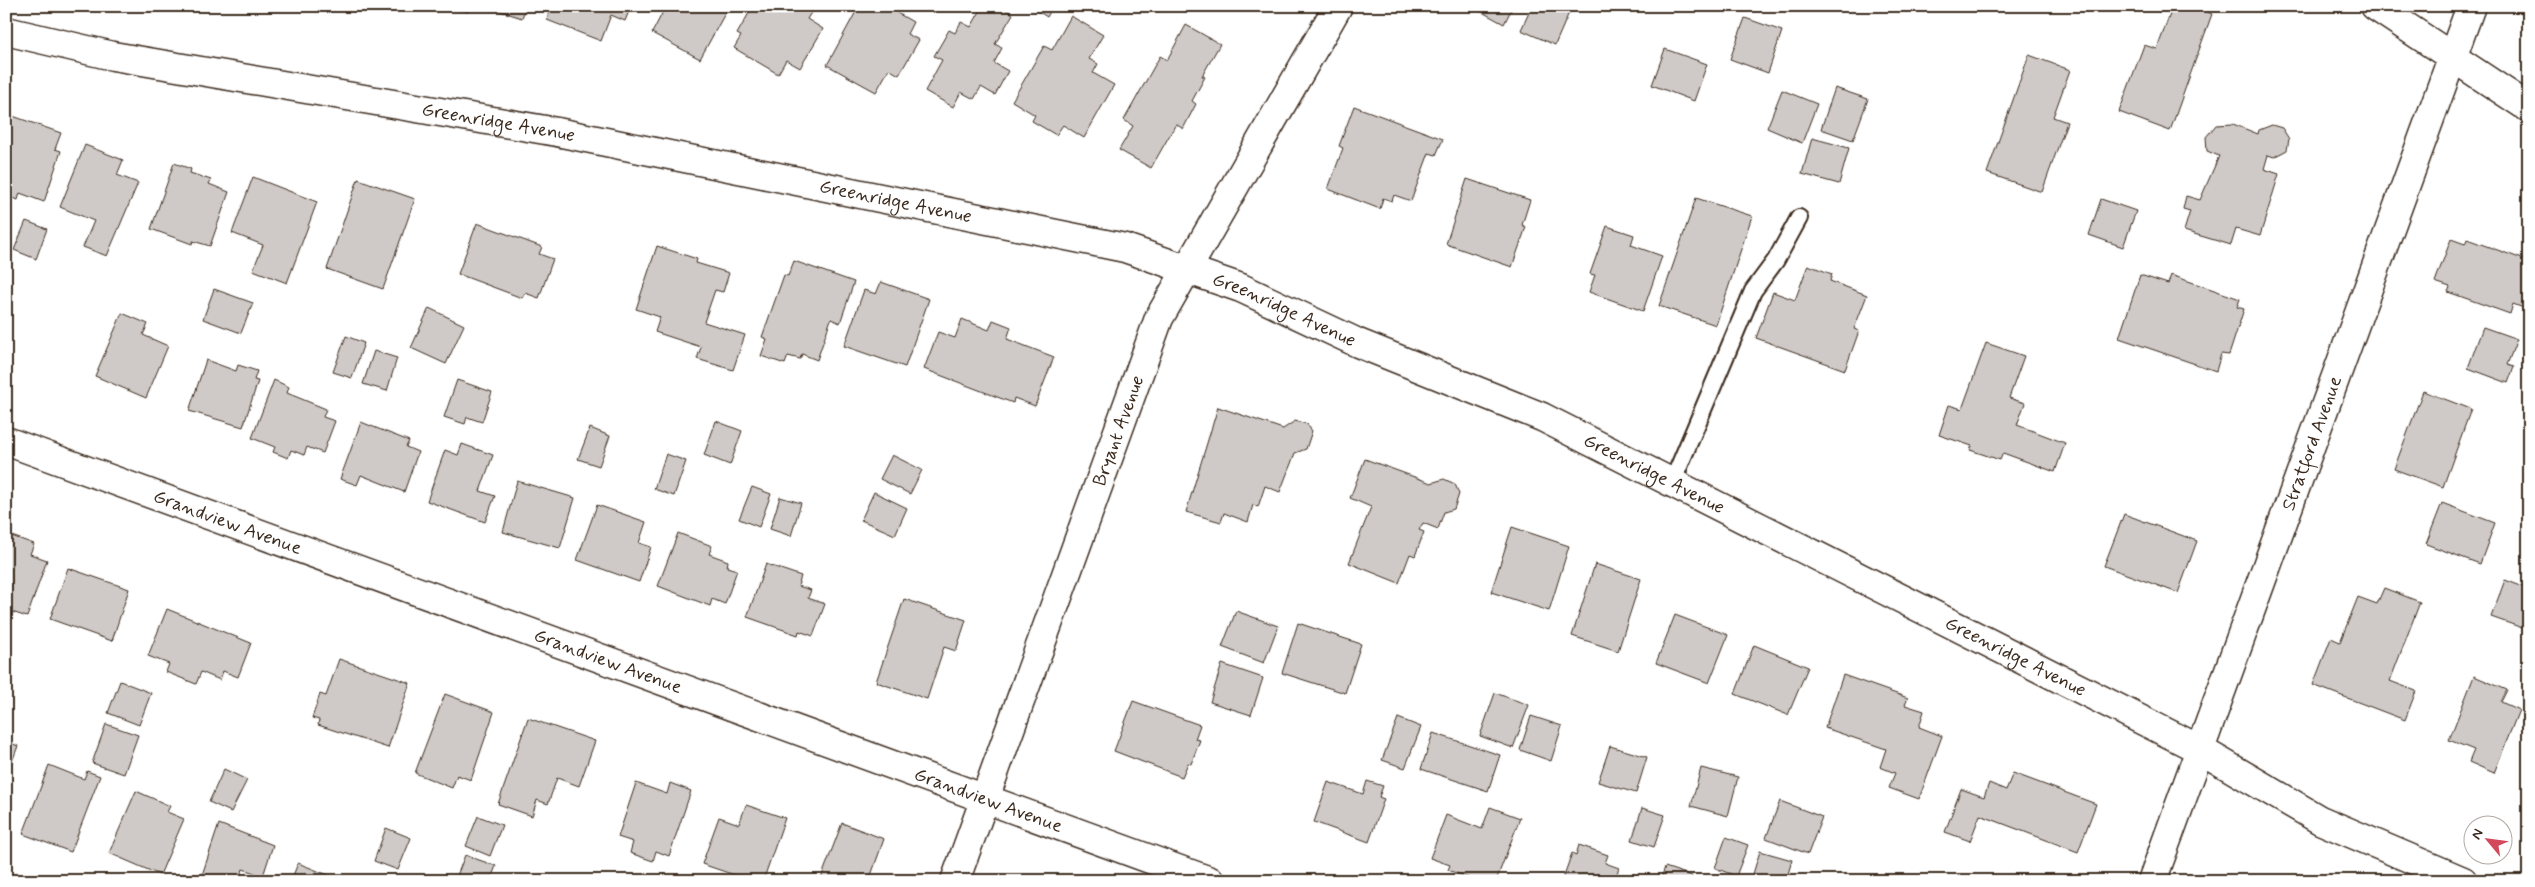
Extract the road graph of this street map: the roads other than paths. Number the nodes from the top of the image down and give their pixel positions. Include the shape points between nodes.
1 (1338, 6) edge
2 (2375, 6) edge
3 (2471, 6) edge
4 (6, 32) edge
5 (2451, 57) junction
6 (2529, 108) edge
7 (1799, 218) dead end
8 (1188, 270) junction
9 (6, 441) edge
10 (1672, 483) junction
11 (2199, 749) junction
12 (985, 799) junction
13 (955, 881) edge
14 (1210, 881) edge
15 (2152, 881) edge
16 (2463, 881) edge

1 - 8 street, Bryant Avenue
2 - 5 street
3 - 5 street, Stratford Avenue
4 - 8 street, Greenridge Avenue via 113,56 557,132 1125,248
5 - 6 street
5 - 11 street, Stratford Avenue
7 - 10 lane via 1776,260 1753,291
8 - 10 street, Greenridge Avenue via 1240,288 1358,343 1542,417
8 - 12 street, Bryant Avenue via 1159,318
9 - 12 street, Grandview Avenue
10 - 11 street, Greenridge Avenue
11 - 15 street, Stratford Avenue
11 - 16 street, Greenridge Avenue via 2320,820
12 - 13 street, Bryant Avenue
12 - 14 street, Grandview Avenue

